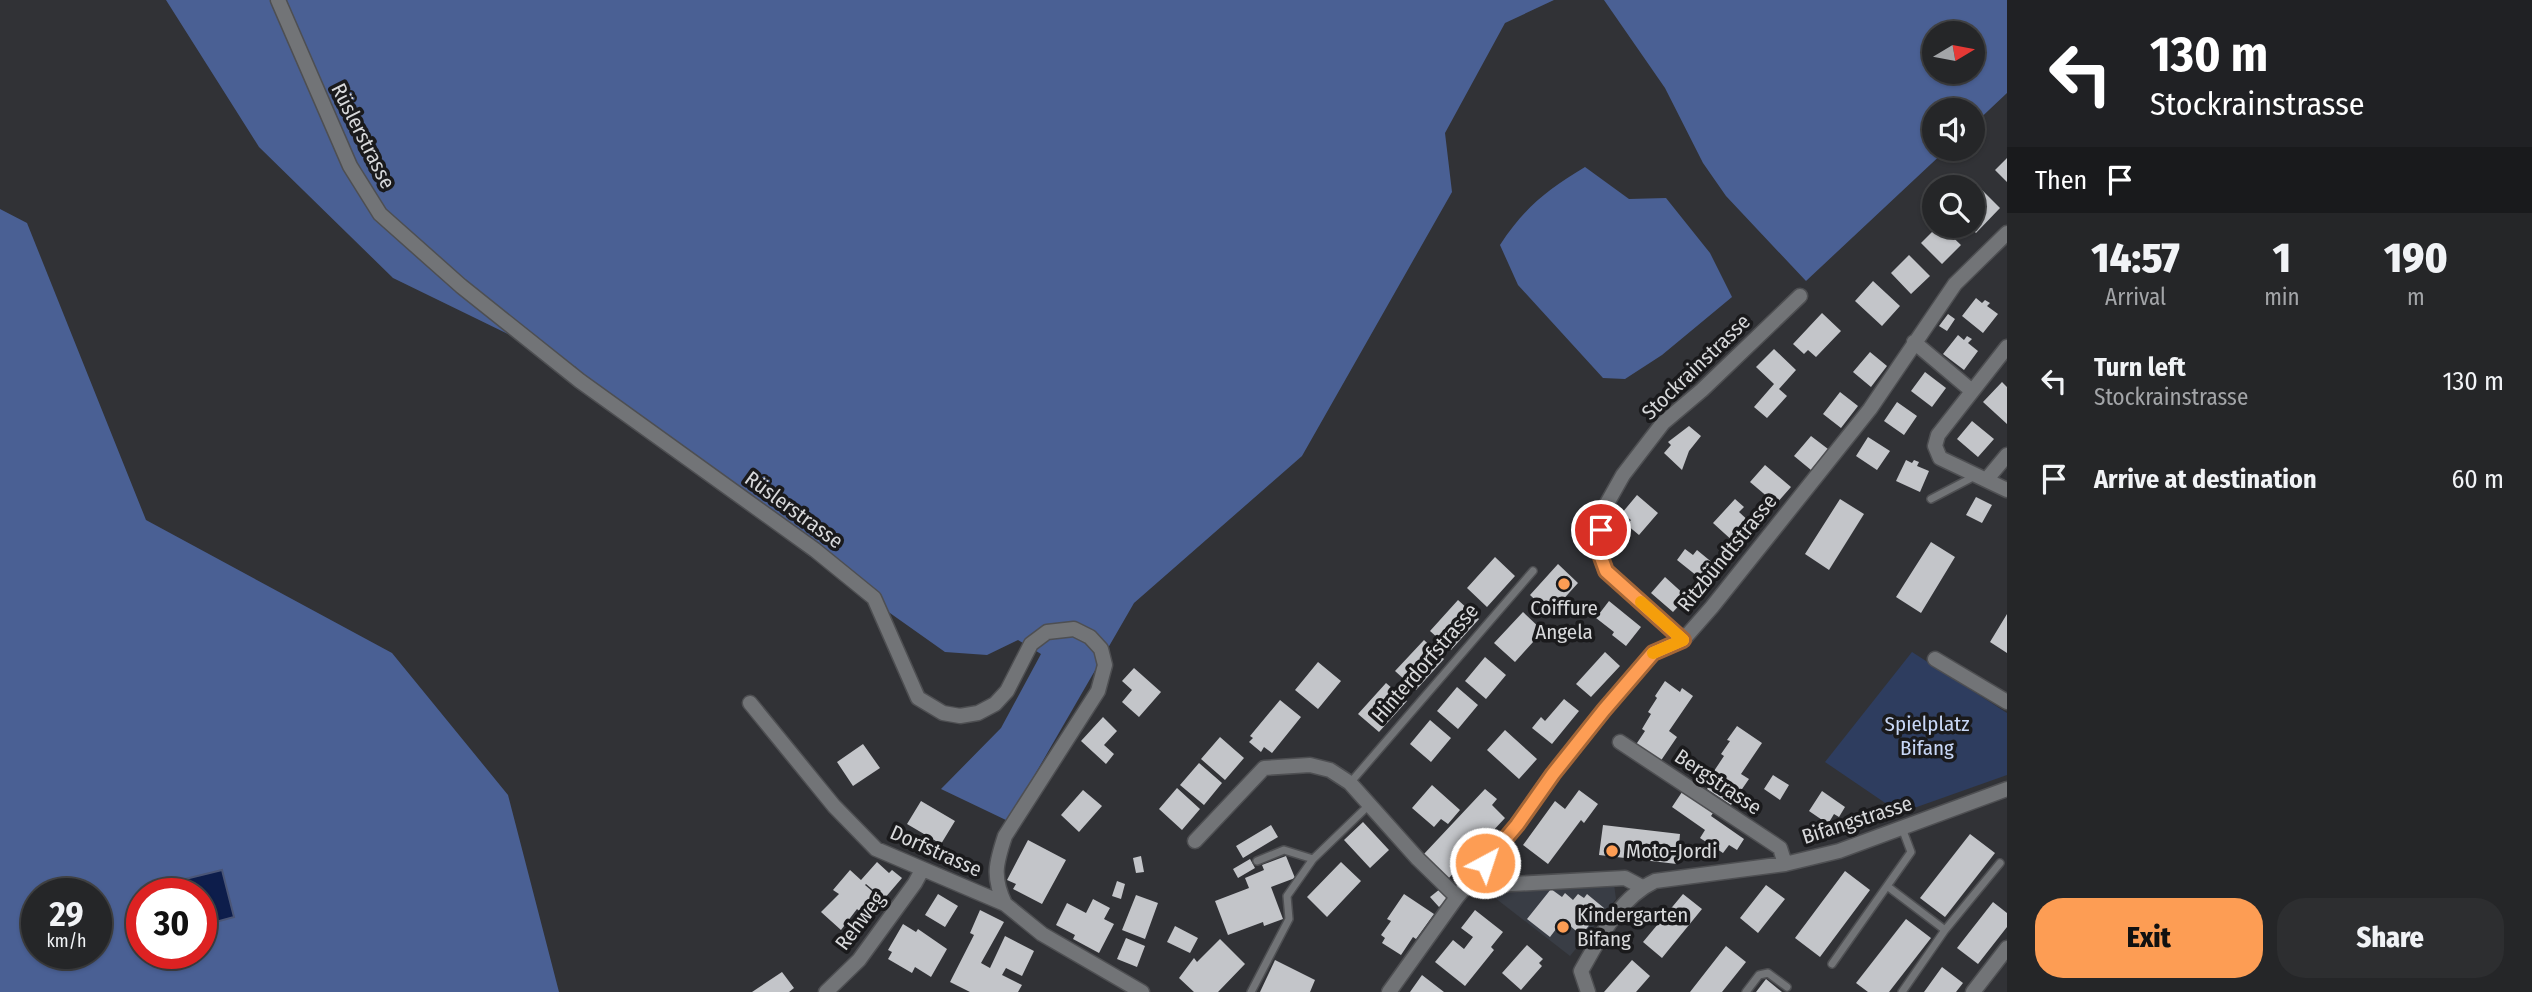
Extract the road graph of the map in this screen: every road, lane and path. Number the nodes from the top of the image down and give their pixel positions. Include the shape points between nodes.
1 (278, 0) edge
2 (2007, 233) edge
3 (1800, 296) dead end
4 (1914, 342) junction
5 (2007, 347) edge
6 (1972, 391) junction
7 (2007, 456) edge
8 (1982, 477) junction
9 (2007, 490) edge
10 (1931, 499) dead end
11 (1533, 571) dead end
12 (1683, 640) junction
13 (1936, 659) dead end
14 (2007, 702) edge
15 (750, 703) dead end
16 (1620, 742) dead end
17 (1350, 783) junction
18 (2007, 789) edge
19 (1369, 805) junction
20 (1902, 828) junction
21 (1195, 841) dead end
22 (1313, 859) junction
23 (1257, 861) dead end
24 (2000, 863) dead end
25 (1785, 864) junction
26 (922, 870) junction
27 (1469, 881) junction
28 (1887, 886) junction
29 (1642, 887) junction
30 (1457, 897) junction
31 (1005, 904) junction
32 (1945, 930) junction
33 (2007, 948) edge
34 (1832, 964) dead end
35 (1787, 987) dead end
36 (826, 992) edge
37 (1142, 992) edge
38 (1251, 992) edge
39 (1389, 992) edge
40 (1588, 992) edge
41 (1746, 992) edge
42 (1902, 992) edge
43 (1973, 992) edge

1 - 31 street, Rüslerstrasse via 350,166 380,214 580,381 815,550 874,598 918,698 943,713 978,713 1007,691 1031,644 1047,632 1074,629 1101,649 1105,665 1098,691 1005,836 996,885
2 - 4 street, Ritzbündtstrasse via 1955,284
3 - 12 street, Stockrainstrasse via 1664,423 1605,506 1598,549 1606,571
4 - 6 street
4 - 12 street, Ritzbündtstrasse via 1870,409
5 - 6 street
6 - 8 street via 1938,435 1935,446 1940,458
7 - 8 street
8 - 9 street
8 - 10 lane
11 - 17 lane, Hinterdorfstrasse
12 - 27 street, Ritzbündtstrasse via 1653,653
13 - 14 street
15 - 26 street, Dorfstrasse via 834,806 876,849
16 - 25 street, Bergstrasse via 1780,848
17 - 19 street
17 - 21 street via 1330,770 1310,765 1264,768
18 - 20 street, Bifangstrasse
19 - 22 lane
19 - 30 street
20 - 25 street, Bifangstrasse
20 - 28 lane via 1911,852
22 - 23 lane via 1284,850
22 - 38 lane via 1287,896 1289,919
24 - 32 lane
25 - 29 street, Bifangstrasse via 1670,878
26 - 31 street, Dorfstrasse
26 - 36 street, Rehweg via 859,960
27 - 29 street via 1475,886 1625,878
27 - 30 street, Ritzbündtstrasse
28 - 32 lane
28 - 34 lane
29 - 40 street via 1607,926 1581,971
30 - 39 street
31 - 37 street, Dorfstrasse via 1042,934
32 - 42 lane
33 - 43 street
35 - 41 lane via 1768,973 1759,975

